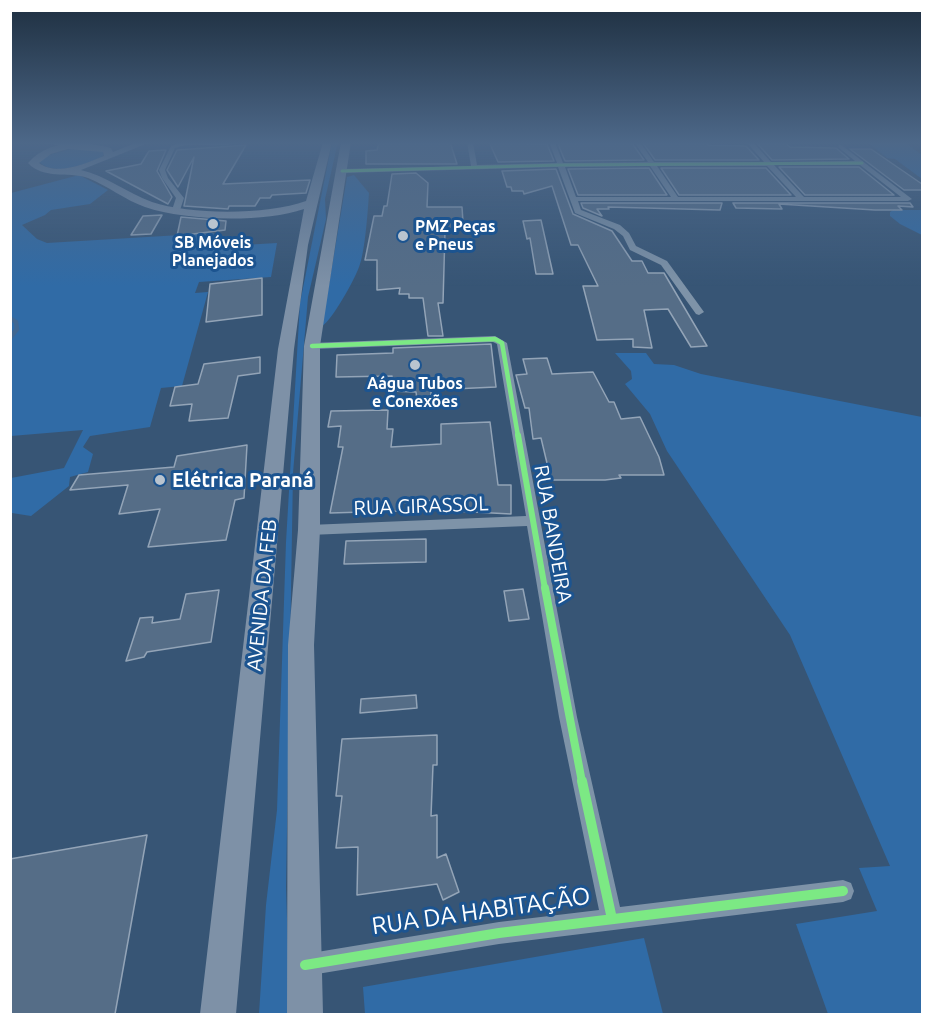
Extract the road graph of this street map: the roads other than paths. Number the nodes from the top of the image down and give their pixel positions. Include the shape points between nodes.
1 (117, 190) edge
2 (174, 190) edge
3 (323, 190) edge
4 (342, 190) edge
5 (569, 190) edge
6 (669, 190) edge
7 (794, 190) edge
8 (896, 190) edge
9 (573, 199) junction
10 (676, 199) junction
11 (802, 199) junction
12 (176, 210) junction
13 (308, 212) junction
14 (699, 312) dead end
15 (312, 346) junction
16 (534, 521) junction
17 (309, 530) junction
18 (843, 891) dead end
19 (612, 920) junction
20 (305, 965) junction
21 (218, 1014) edge
22 (305, 1014) edge

1 - 12 main road via 138,201
2 - 12 street via 180,198
3 - 13 main road, AVENIDA DA FEB
4 - 15 main road, AVENIDA DA FEB
5 - 9 street
6 - 10 street
7 - 11 street
8 - 11 street via 908,199
9 - 10 street
9 - 14 street via 578,211 617,227 633,248 664,263
10 - 11 street
12 - 13 main road via 279,211 299,215
13 - 21 main road, AVENIDA DA FEB via 288,316
15 - 16 street, RUA BANDEIRA via 500,340
15 - 17 main road, AVENIDA DA FEB
16 - 17 street, RUA GIRASSOL
16 - 19 street, RUA BANDEIRA via 568,717
17 - 20 main road, AVENIDA DA FEB via 301,645
18 - 19 street, RUA DA HABITAÇÃO
19 - 20 street, RUA DA HABITAÇÃO via 499,933
20 - 22 main road, AVENIDA DA FEB

